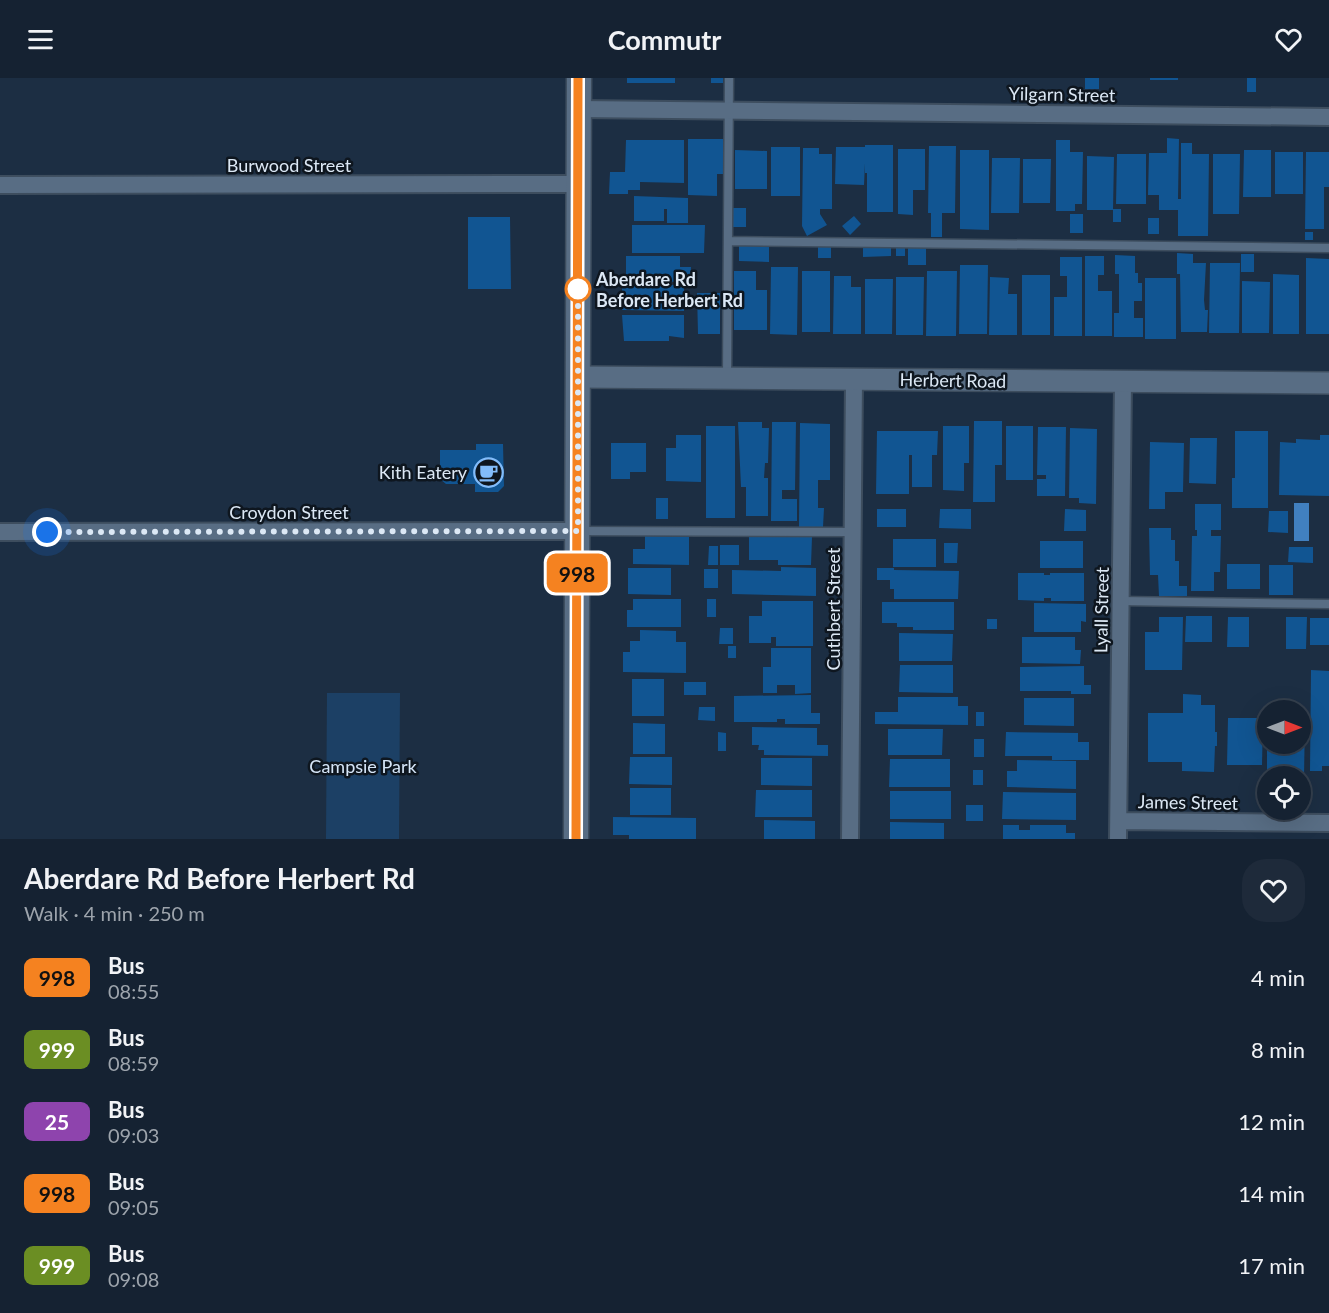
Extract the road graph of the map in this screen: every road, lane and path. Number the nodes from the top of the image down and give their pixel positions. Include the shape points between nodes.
1 (579, 78) edge
2 (729, 78) edge
3 (578, 109) junction
4 (728, 111) junction
5 (1329, 117) edge
6 (0, 184) edge
7 (578, 184) junction
8 (728, 241) junction
9 (1329, 248) edge
10 (577, 377) junction
11 (727, 378) junction
12 (854, 379) junction
13 (1123, 382) junction
14 (1329, 383) edge
15 (578, 531) junction
16 (0, 532) edge
17 (853, 532) junction
18 (1121, 601) junction
19 (1329, 604) edge
20 (1119, 821) junction
21 (1329, 823) edge
22 (576, 839) edge
23 (850, 839) edge
24 (1118, 839) edge

1 - 3 main road
2 - 4 lane
3 - 4 street, Yilgarn Street
3 - 7 main road
4 - 5 street, Yilgarn Street
4 - 8 lane
6 - 7 street, Burwood Street
7 - 10 main road
8 - 9 lane
8 - 11 lane
10 - 11 street, Herbert Road
10 - 15 main road
11 - 12 street, Herbert Road
12 - 13 street, Herbert Road
12 - 17 street, Cuthbert Street
13 - 14 street, Herbert Road
13 - 18 street, Lyall Street
15 - 16 street, Croydon Street
15 - 17 lane
15 - 22 main road
17 - 23 street, Cuthbert Street
18 - 19 lane
18 - 20 street, Lyall Street
20 - 21 street, James Street
20 - 24 street, Lyall Street

